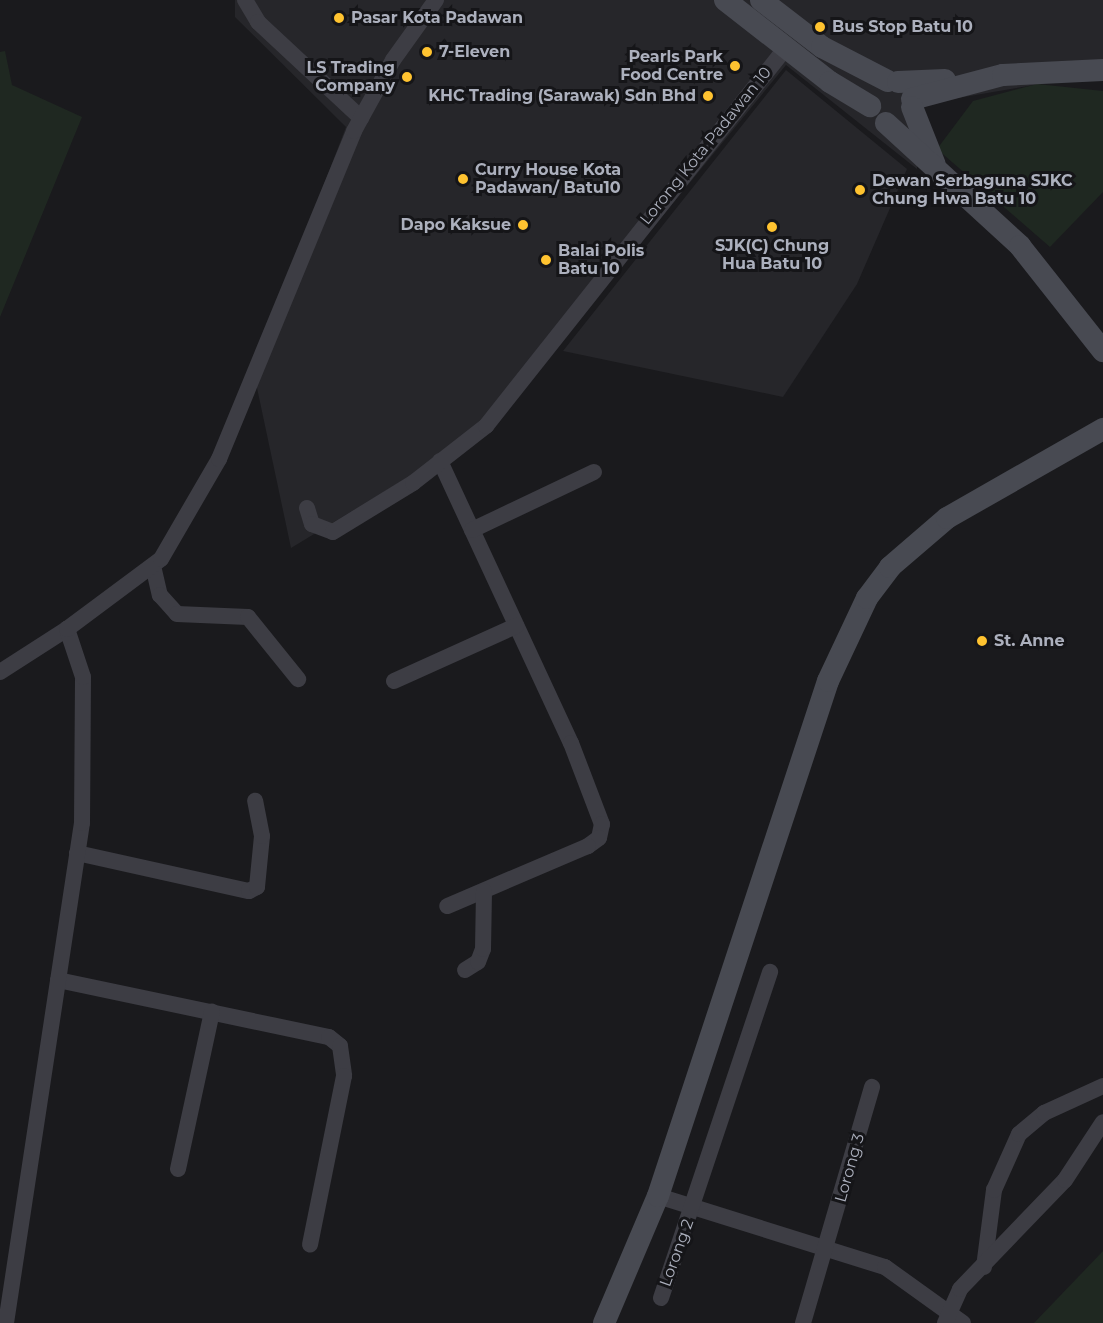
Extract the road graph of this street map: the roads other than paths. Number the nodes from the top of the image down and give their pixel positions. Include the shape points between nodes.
1 (245, 0) edge
2 (436, 0) edge
3 (725, 0) edge
4 (761, 0) edge
5 (786, 48) junction
6 (1103, 70) edge
7 (903, 92) junction
8 (870, 106) junction
9 (360, 118) junction
10 (886, 123) junction
11 (940, 174) junction
12 (1103, 351) edge
13 (1103, 410) edge
14 (1097, 433) edge
15 (440, 461) junction
16 (594, 472) dead end
17 (307, 508) dead end
18 (472, 530) junction
19 (154, 570) junction
20 (516, 627) junction
21 (67, 629) junction
22 (0, 672) edge
23 (298, 679) dead end
24 (394, 681) dead end
25 (255, 801) dead end
26 (77, 853) junction
27 (484, 891) junction
28 (447, 906) dead end
29 (465, 970) dead end
30 (770, 972) dead end
31 (58, 980) junction
32 (212, 1012) junction
33 (1103, 1086) edge
34 (872, 1087) dead end
35 (1103, 1122) edge
36 (178, 1169) dead end
37 (658, 1196) junction
38 (693, 1208) junction
39 (309, 1245) dead end
40 (827, 1248) junction
41 (984, 1267) junction
42 (661, 1298) dead end
43 (946, 1316) edge
44 (6, 1323) edge
45 (604, 1323) edge
46 (803, 1323) edge
47 (963, 1323) edge

1 - 9 street via 258,22
2 - 9 street
3 - 5 street
4 - 7 street via 822,47
5 - 8 street
5 - 15 street, Lorong Kota Padawan 10 via 600,277 495,416
6 - 7 street via 983,78
7 - 8 street via 872,92
7 - 10 street via 905,118
7 - 11 street
8 - 10 street
9 - 19 street via 224,448
10 - 11 street
11 - 12 street via 1049,277
13 - 14 street
14 - 37 street via 947,519 890,567 867,598 828,681
15 - 17 street, Lorong Kota Padawan 10 via 333,532 312,524
15 - 18 street
16 - 18 street
18 - 20 street
19 - 21 street
19 - 23 street via 160,595 177,614 248,617
20 - 24 street
20 - 27 street via 594,795 602,832 588,846
21 - 22 street
21 - 26 street via 83,677
25 - 26 street via 262,836 257,887 249,891
26 - 31 street
27 - 28 street
27 - 29 street via 483,949 478,962
30 - 38 street, Lorong 2
31 - 32 street
31 - 44 street
32 - 36 street
32 - 39 street via 329,1037 340,1046 344,1076
33 - 41 street via 1044,1113 1019,1134 994,1190
34 - 40 street, Lorong 3
35 - 41 street via 1065,1180
37 - 38 street
37 - 45 street
38 - 40 street
38 - 42 street, Lorong 2
40 - 43 street via 885,1267
40 - 46 street, Lorong 3
41 - 43 street via 960,1289
43 - 47 street

